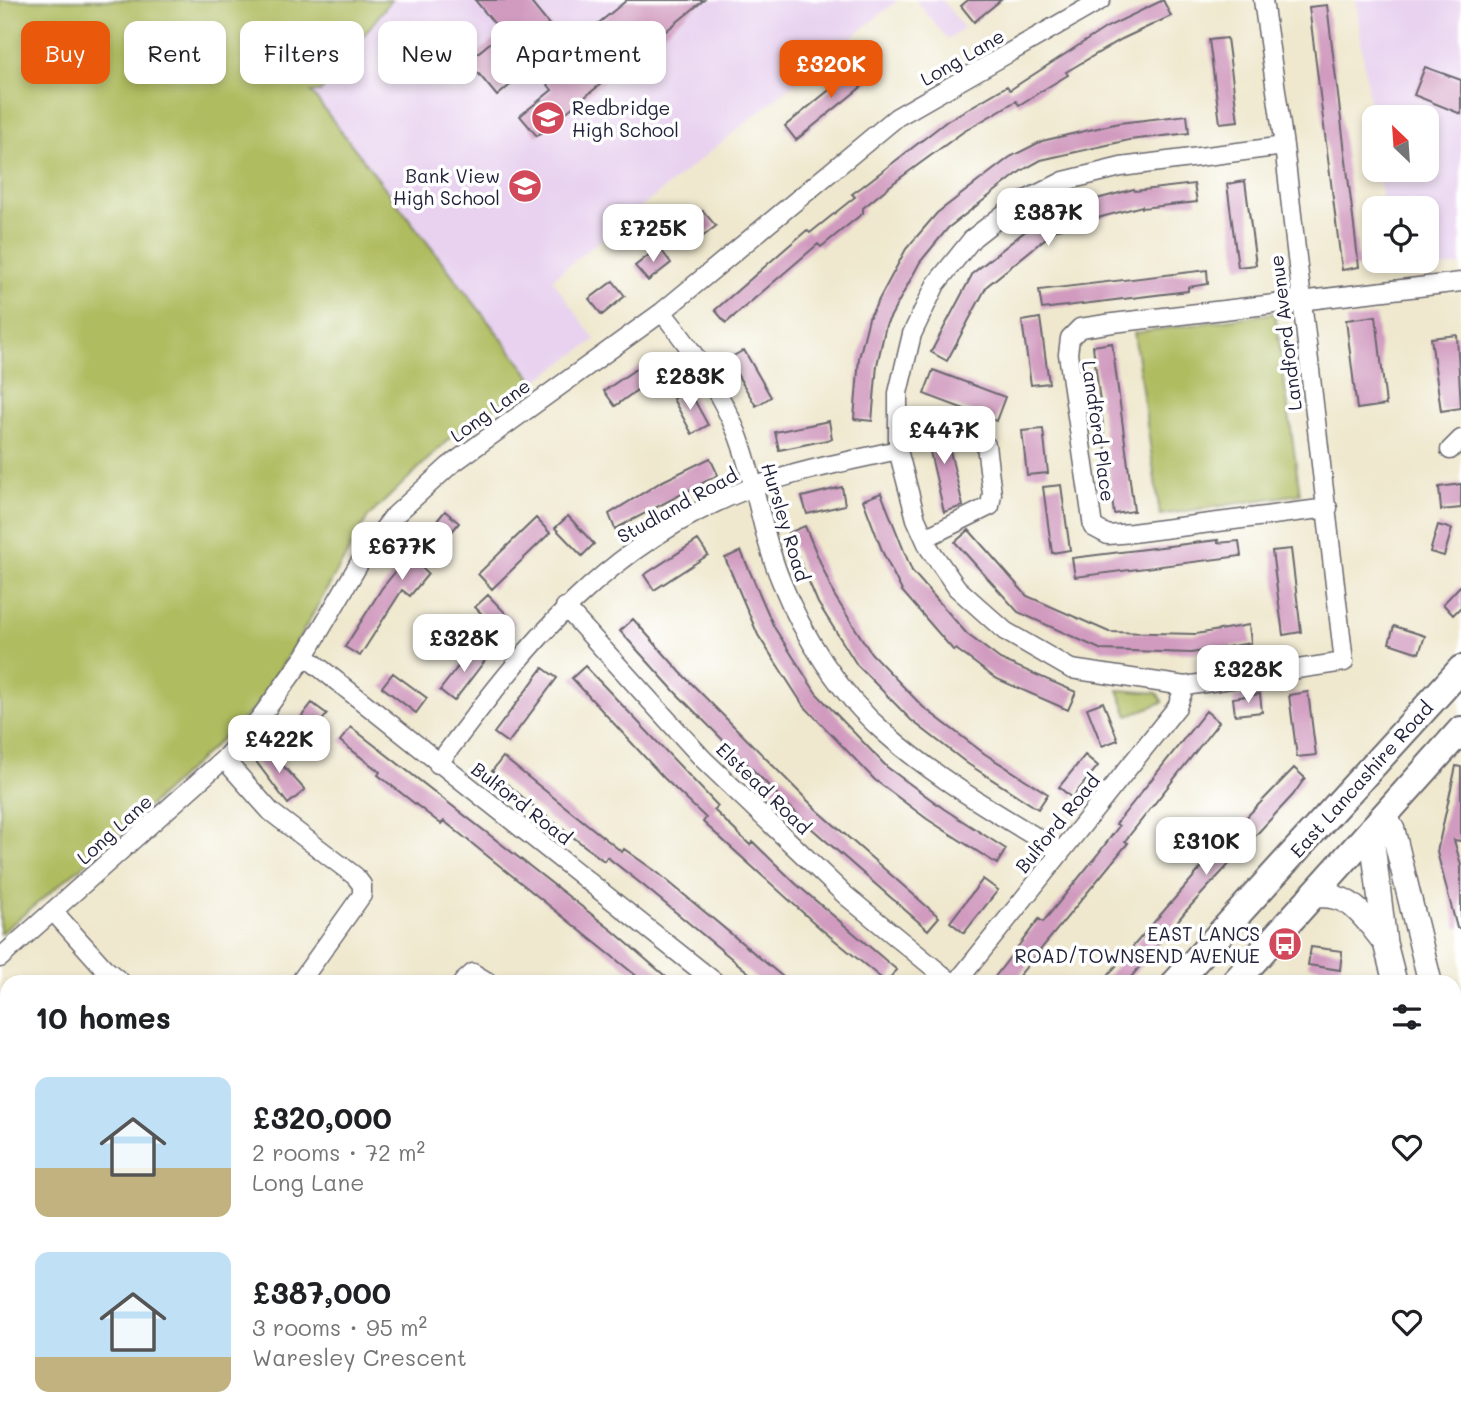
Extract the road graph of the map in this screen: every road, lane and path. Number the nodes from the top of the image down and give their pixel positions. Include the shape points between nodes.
1 (1101, 0) edge
2 (1263, 0) edge
3 (1284, 146) junction
4 (1461, 282) edge
5 (1302, 300) junction
6 (662, 312) junction
7 (986, 445) dead end
8 (898, 450) junction
9 (752, 488) junction
10 (1328, 508) junction
11 (925, 538) junction
12 (565, 607) junction
13 (305, 656) junction
14 (1461, 669) edge
15 (1185, 686) junction
16 (1461, 730) edge
17 (224, 760) junction
18 (438, 764) junction
19 (1369, 769) junction
20 (1327, 817) junction
21 (1374, 817) junction
22 (1061, 852) junction
23 (1309, 897) junction
24 (53, 911) junction
25 (1385, 943) junction
26 (0, 958) edge
27 (114, 975) edge
28 (309, 975) edge
29 (706, 975) edge
30 (942, 975) edge
31 (963, 975) edge
32 (1182, 975) edge
33 (1241, 975) edge
34 (1393, 975) edge
35 (1428, 975) edge

1 - 6 street, Long Lane via 897,117
2 - 3 street, Landford Avenue
3 - 5 street, Landford Avenue
3 - 8 street via 1121,167 1064,181 1014,206 973,238 936,284 912,334 898,393
4 - 5 street
5 - 10 street, Landford Avenue
5 - 10 street, Landford Place via 1080,328 1070,338 1068,354 1093,527 1108,535
6 - 9 street, Hursley Road via 715,387 737,435
6 - 13 street, Long Lane via 449,466 393,517 366,552
7 - 11 street via 990,506
8 - 9 street, Studland Road
8 - 11 street
9 - 12 street, Studland Road via 628,554
9 - 22 street, Hursley Road via 765,538 798,620 852,698 884,733 981,804
10 - 15 street, Landford Avenue via 1345,662
11 - 15 street via 957,588 1004,631 1071,669
12 - 18 street, Studland Road via 518,658
12 - 30 street, Elstead Road via 703,759 845,895
13 - 17 street, Long Lane
13 - 18 street, Bulford Road
14 - 19 highway, East Lancashire Road
15 - 22 street, Bulford Road via 1177,707
16 - 21 highway, East Lancashire Road
17 - 24 street, Long Lane
17 - 28 street via 271,812 362,885 362,895
18 - 29 street, Bulford Road
19 - 20 highway, East Lancashire Road
19 - 21 highway
20 - 21 highway
20 - 32 highway, East Lancashire Road
21 - 23 highway, East Lancashire Road
21 - 25 main road
21 - 35 main road via 1393,830
22 - 31 street, Bulford Road
23 - 25 main road via 1325,894 1350,903
23 - 33 highway, East Lancashire Road
24 - 26 street, Long Lane
24 - 27 street
25 - 34 main road

